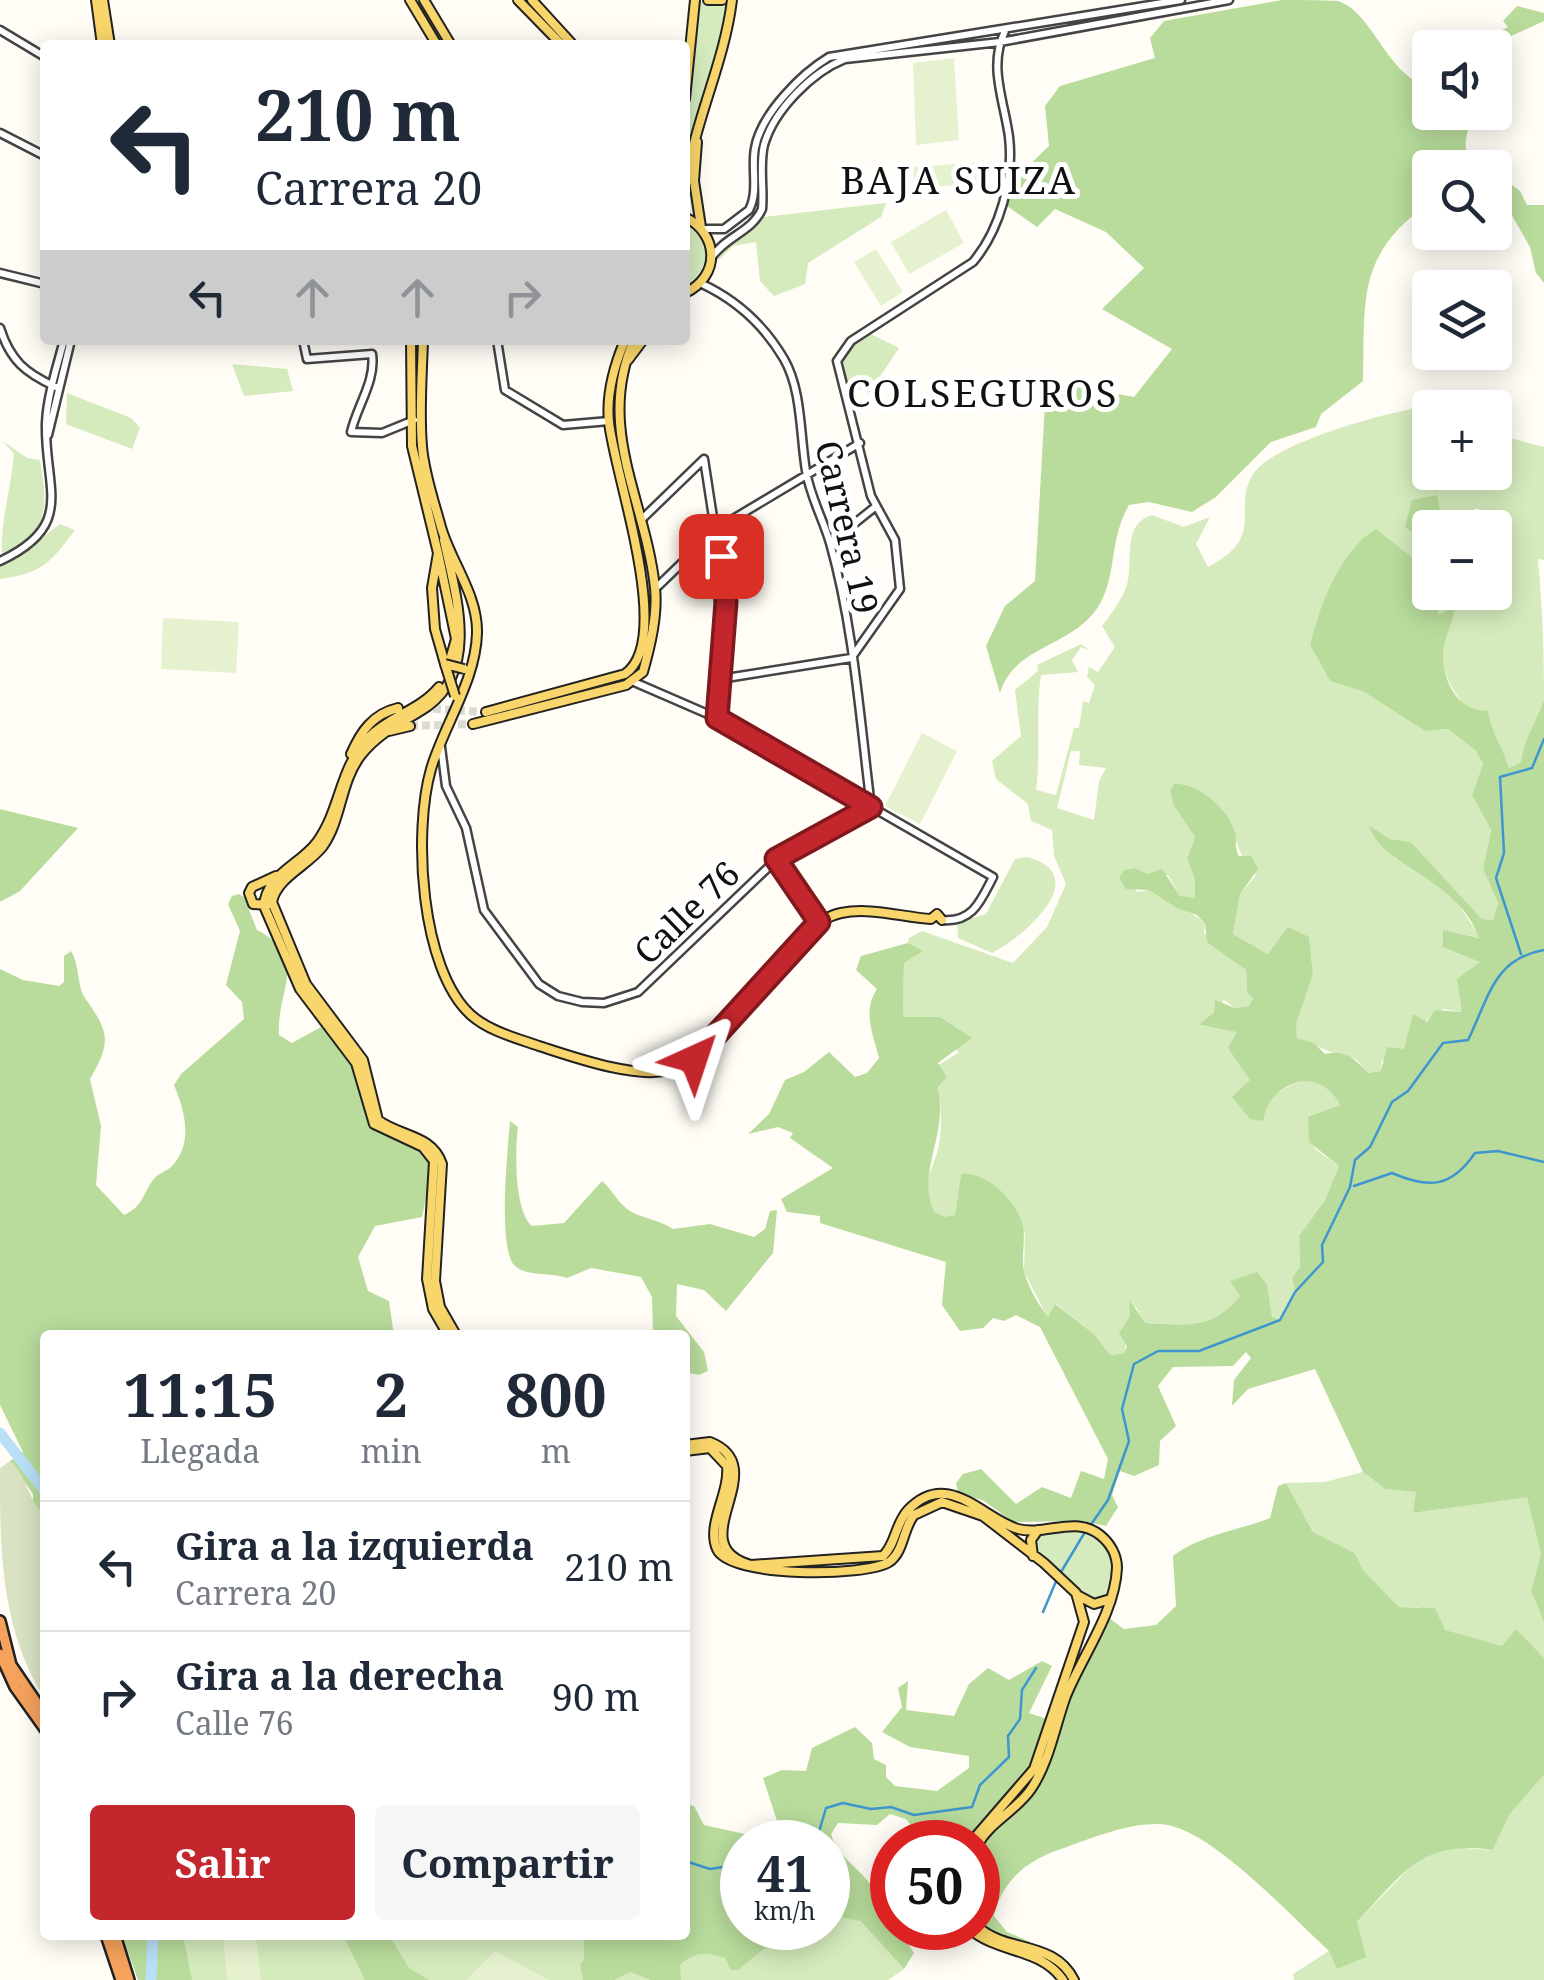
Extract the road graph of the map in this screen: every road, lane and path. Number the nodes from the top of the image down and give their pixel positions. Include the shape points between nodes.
1 (99, 0) edge
2 (410, 0) edge
3 (424, 0) edge
4 (518, 0) edge
5 (532, 0) edge
6 (694, 0) edge
7 (708, 0) edge
8 (722, 0) edge
9 (732, 0) edge
10 (1182, 0) edge
11 (1229, 0) edge
12 (0, 30) edge
13 (1005, 31) junction
14 (102, 40) edge
15 (109, 40) edge
16 (434, 40) edge
17 (448, 40) edge
18 (557, 40) edge
19 (568, 40) edge
20 (1000, 42) junction
21 (690, 44) edge
22 (40, 54) edge
23 (697, 122) junction
24 (0, 133) edge
25 (40, 153) edge
26 (690, 163) edge
27 (690, 219) edge
28 (702, 228) junction
29 (712, 257) junction
30 (0, 273) edge
31 (703, 281) junction
32 (40, 283) edge
33 (690, 289) edge
34 (0, 328) edge
35 (67, 345) edge
36 (304, 345) edge
37 (412, 345) edge
38 (422, 345) edge
39 (498, 345) edge
40 (620, 345) edge
41 (632, 345) edge
42 (639, 345) edge
43 (626, 363) junction
44 (58, 387) junction
45 (609, 421) junction
46 (412, 424) junction
47 (860, 442) junction
48 (806, 475) junction
49 (875, 507) junction
50 (641, 520) junction
51 (718, 528) junction
52 (442, 531) junction
53 (830, 543) junction
54 (438, 553) junction
55 (2, 559) edge
56 (655, 589) junction
57 (851, 658) junction
58 (445, 662) junction
59 (468, 667) junction
60 (720, 679) junction
61 (594, 680) junction
62 (634, 682) junction
63 (576, 685) junction
64 (597, 692) junction
65 (578, 698) junction
66 (455, 701) junction
67 (398, 708) dead end
68 (486, 712) tunnel mouth
69 (717, 718) junction
70 (473, 724) tunnel mouth
71 (410, 726) tunnel mouth
72 (380, 734) junction
73 (441, 746) junction
74 (348, 763) junction
75 (871, 807) junction
76 (776, 859) junction
77 (280, 874) junction
78 (268, 904) junction
79 (942, 920) joint
80 (819, 922) junction
81 (450, 1330) edge
82 (690, 1447) edge
83 (690, 1448) edge
84 (1038, 1530) junction
85 (1033, 1556) junction
86 (1076, 1593) junction
87 (1110, 1598) junction
88 (0, 1621) edge
89 (0, 1654) edge
90 (40, 1708) edge
91 (40, 1722) edge
92 (993, 1820) edge
93 (998, 1820) edge
94 (1000, 1939) edge
95 (108, 1940) edge
96 (117, 1940) edge
97 (1000, 1947) edge
98 (120, 1980) edge
99 (129, 1980) edge
100 (1063, 1980) edge
101 (1074, 1980) edge

1 - 14 main road
1 - 15 main road
2 - 16 main road
3 - 17 main road
4 - 18 main road
5 - 19 main road
6 - 21 main road
7 - 8 main road
9 - 23 main road
10 - 13 street
11 - 20 street
12 - 22 street
13 - 20 street
13 - 28 street via 846,52 818,64 760,134 749,210 724,229
20 - 29 street via 844,60 822,69 766,140 758,219
20 - 47 street via 996,65 1009,150 1003,203 973,262 851,341 837,361
23 - 26 main road
23 - 28 main road via 694,181
24 - 25 street
27 - 28 main road
28 - 29 main road
29 - 31 main road
30 - 32 street
31 - 33 main road
31 - 48 street, Carrera 19 via 750,317 785,361
34 - 44 street via 10,357
35 - 44 street
36 - 46 street via 307,359 372,354 373,374 351,432 382,433
37 - 46 main road
38 - 46 main road
39 - 45 street via 505,390 563,425
40 - 45 main road
41 - 43 main road
42 - 43 main road
43 - 50 main road via 617,424
44 - 55 street via 48,436 54,494 48,523 33,542
45 - 61 main road via 646,604 633,668
46 - 52 main road
46 - 54 main road via 414,462
47 - 48 street
47 - 49 street
48 - 51 street
48 - 53 street, Carrera 19
49 - 53 street
49 - 57 street via 895,540 900,588
50 - 51 street via 704,459
50 - 56 main road
51 - 56 street
51 - 60 street via 726,602
52 - 59 main road via 476,622
52 - 72 main road via 461,630 458,657 430,705
53 - 57 street, Carrera 19
54 - 58 main road via 432,588
54 - 74 main road via 456,639 443,681 426,701 382,724
56 - 62 main road via 648,656
57 - 60 street
57 - 75 street, Carrera 19
58 - 59 main road, bridge
58 - 66 main road, bridge
59 - 66 main road
60 - 69 street
61 - 63 main road
61 - 64 main road
62 - 64 main road
62 - 69 street
63 - 65 main road
63 - 68 main road
64 - 65 main road
65 - 70 main road
66 - 73 main road
67 - 74 main road via 365,728
69 - 75 street
71 - 72 main road
72 - 78 main road via 353,766 324,844
73 - 76 street, Calle 76 via 446,786 466,828 480,898 525,970 558,996 604,1003 638,992
73 - 80 main road via 428,784 426,918 461,1005 488,1027 582,1059 662,1072 694,1059
74 - 77 main road via 318,841
75 - 76 street, Calle 76
75 - 79 street via 993,877 972,913
76 - 80 street
77 - 78 main road via 267,890
77 - 78 main road via 252,887 249,899
78 - 81 main road via 306,984 363,1060 378,1120 439,1154 436,1295
79 - 80 main road via 936,926 931,919 854,911
82 - 84 main road via 710,1442 725,1452 734,1484 722,1545 732,1558 751,1565 883,1556 908,1510 940,1495 978,1504 1013,1528
83 - 85 main road via 710,1448 727,1466 714,1537 721,1556 738,1567 880,1566 897,1554 914,1515 942,1502 974,1510
84 - 85 main road
84 - 87 main road via 1082,1526 1109,1544 1116,1559
85 - 86 main road
86 - 87 main road via 1094,1604
86 - 92 main road via 1084,1634 1034,1769
87 - 93 main road via 1033,1786
88 - 90 highway via 11,1665
89 - 91 highway
94 - 101 main road via 1050,1954
95 - 98 highway
96 - 99 highway
97 - 100 main road via 1048,1963

